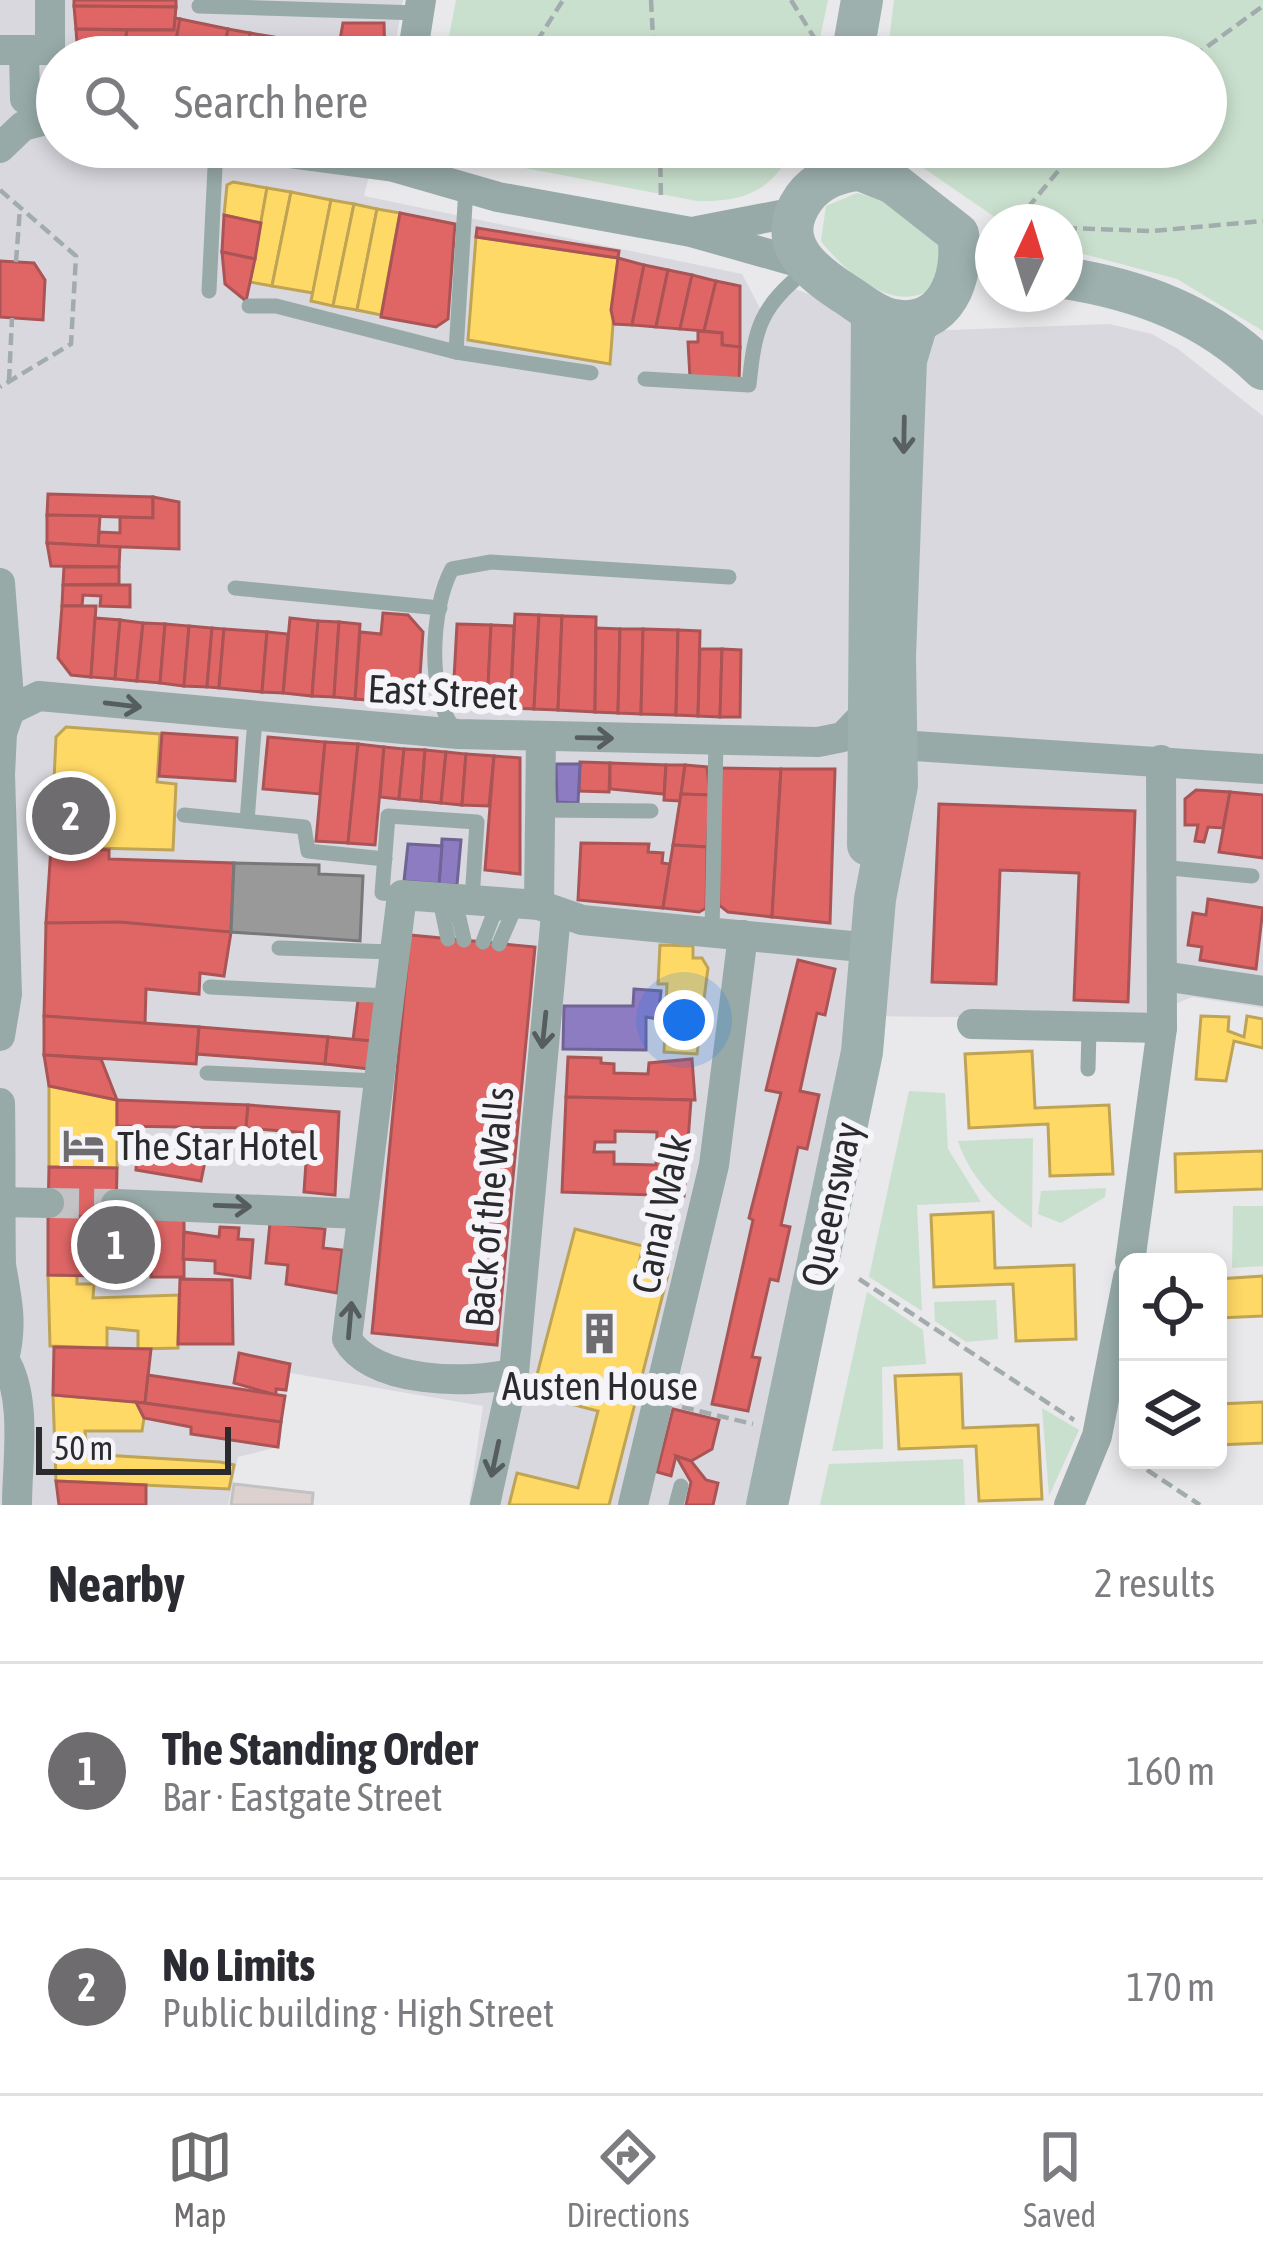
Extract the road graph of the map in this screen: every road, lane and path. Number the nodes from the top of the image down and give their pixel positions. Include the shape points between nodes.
1 (50, 0) edge
2 (563, 0) edge
3 (651, 0) edge
4 (791, 0) edge
5 (862, 0) edge
6 (239, 4) edge
7 (199, 6) dead end
8 (420, 6) edge
9 (1263, 6) edge
10 (50, 36) edge
11 (415, 36) edge
12 (540, 36) edge
13 (653, 36) edge
14 (822, 36) edge
15 (846, 36) edge
16 (1222, 36) edge
17 (12, 50) edge
18 (24, 113) junction
19 (36, 114) edge
20 (0, 148) edge
21 (215, 168) edge
22 (420, 168) edge
23 (664, 168) edge
24 (817, 168) edge
25 (852, 168) edge
26 (882, 168) edge
27 (1058, 168) edge
28 (466, 188) junction
29 (0, 190) edge
30 (802, 202) junction
31 (1023, 204) edge
32 (20, 208) junction
33 (975, 220) edge
34 (1263, 221) edge
35 (676, 229) junction
36 (1083, 229) edge
37 (975, 249) edge
38 (16, 262) dead end
39 (804, 266) junction
40 (1083, 282) edge
41 (208, 291) dead end
42 (975, 292) edge
43 (249, 306) dead end
44 (933, 309) junction
45 (872, 312) junction
46 (12, 318) dead end
47 (456, 352) junction
48 (1263, 369) edge
49 (591, 373) dead end
50 (645, 380) dead end
51 (8, 381) junction
52 (0, 387) edge
53 (729, 577) dead end
54 (0, 583) edge
55 (235, 588) dead end
56 (440, 608) junction
57 (10, 710) junction
58 (866, 713) junction
59 (255, 719) junction
60 (458, 734) junction
61 (541, 737) junction
62 (716, 740) junction
63 (899, 745) junction
64 (1161, 760) junction
65 (1263, 769) edge
66 (0, 775) edge
67 (542, 810) junction
68 (652, 811) dead end
69 (184, 815) dead end
70 (247, 821) junction
71 (0, 838) edge
72 (385, 859) junction
73 (1161, 867) junction
74 (1252, 876) dead end
75 (402, 895) junction
76 (439, 898) junction
77 (875, 899) junction
78 (472, 900) junction
79 (537, 907) junction
80 (728, 933) junction
81 (456, 940) dead end
82 (491, 943) dead end
83 (279, 948) dead end
84 (872, 948) junction
85 (391, 952) junction
86 (1163, 976) junction
87 (210, 987) dead end
88 (1263, 992) edge
89 (388, 996) junction
90 (972, 1024) dead end
91 (1162, 1028) junction
92 (1089, 1029) junction
93 (0, 1036) edge
94 (1088, 1069) dead end
95 (207, 1073) dead end
96 (377, 1082) junction
97 (0, 1103) edge
98 (1, 1202) edge
99 (49, 1203) tunnel mouth
100 (116, 1204) tunnel mouth
101 (361, 1214) junction
102 (1131, 1253) edge
103 (859, 1279) dead end
104 (1119, 1323) edge
105 (2, 1358) edge
106 (514, 1373) junction
107 (659, 1402) junction
108 (1081, 1425) dead end
109 (782, 1430) junction
110 (1146, 1469) edge
111 (681, 1486) dead end
112 (1078, 1502) edge
113 (17, 1505) edge
114 (485, 1505) edge
115 (633, 1505) edge
116 (676, 1505) edge
117 (767, 1505) edge
118 (1200, 1505) edge

1 - 10 street
2 - 12 path
3 - 13 path
4 - 14 path
5 - 15 street
6 - 7 lane
6 - 8 lane
8 - 11 street
9 - 16 path
17 - 18 street
18 - 19 street
18 - 20 street
21 - 41 lane
22 - 28 street
23 - 35 path
24 - 30 street
25 - 30 street
26 - 33 street
27 - 31 path
28 - 35 street
28 - 47 lane
29 - 32 path
30 - 35 street
30 - 39 street via 793,234
32 - 38 path
32 - 51 path via 76,256 71,344
34 - 36 path
35 - 39 street
37 - 44 street, Queensway
39 - 45 street
39 - 50 lane via 764,311 749,386
40 - 48 street via 1197,317
42 - 44 street
43 - 47 lane
44 - 45 street via 892,320
44 -> 63 street, Queensway via 906,360
45 - 58 street, Queensway
46 - 51 path
47 - 49 lane
51 - 52 path
53 - 56 lane via 466,563 452,569
54 - 57 street
55 - 56 lane
56 - 60 lane via 437,692
57 -> 59 street, East Street via 39,696
57 - 66 street
58 - 62 street, East Street via 832,740
58 - 77 street, Queensway
59 - 60 street, East Street
59 - 70 lane
60 - 61 street, East Street
61 -> 62 street, East Street
61 - 67 street, Back of the Walls
62 - 80 lane
63 - 64 street
63 - 77 street, Queensway
64 - 65 street
64 - 73 street
66 - 71 street
67 - 68 lane
67 - 79 street, Back of the Walls
69 - 70 lane
70 - 72 lane via 304,827 308,851
71 - 93 street via 7,994
72 - 75 lane via 382,893
72 - 78 lane via 388,816 476,822
73 - 74 lane
73 - 86 street
75 - 76 street
75 - 85 street
76 - 78 street
76 - 81 lane
77 - 84 street, Queensway
78 - 79 street
79 - 80 street
79 - 82 lane
79 -> 106 street, Back of the Walls
80 - 84 street
80 - 107 street, Canal Walk via 714,1165
83 - 85 lane
84 - 109 street, Queensway via 862,1052
85 - 89 street
86 - 88 street
86 - 91 street
87 - 89 lane
89 - 96 street
90 - 92 street
91 - 92 street
91 - 102 street
92 - 94 lane
95 - 96 lane
96 - 101 street
97 - 98 street
98 - 99 street
98 - 105 street via 10,1338
100 -> 101 street
106 -> 101 street via 477,1383 374,1367 356,1354 347,1339
103 - 108 path
104 - 112 street
105 - 113 street via 14,1375
106 -> 114 street, Back of the Walls
107 - 109 path
107 - 115 street, Canal Walk
109 - 117 street, Queensway
110 - 118 path
111 - 116 lane

